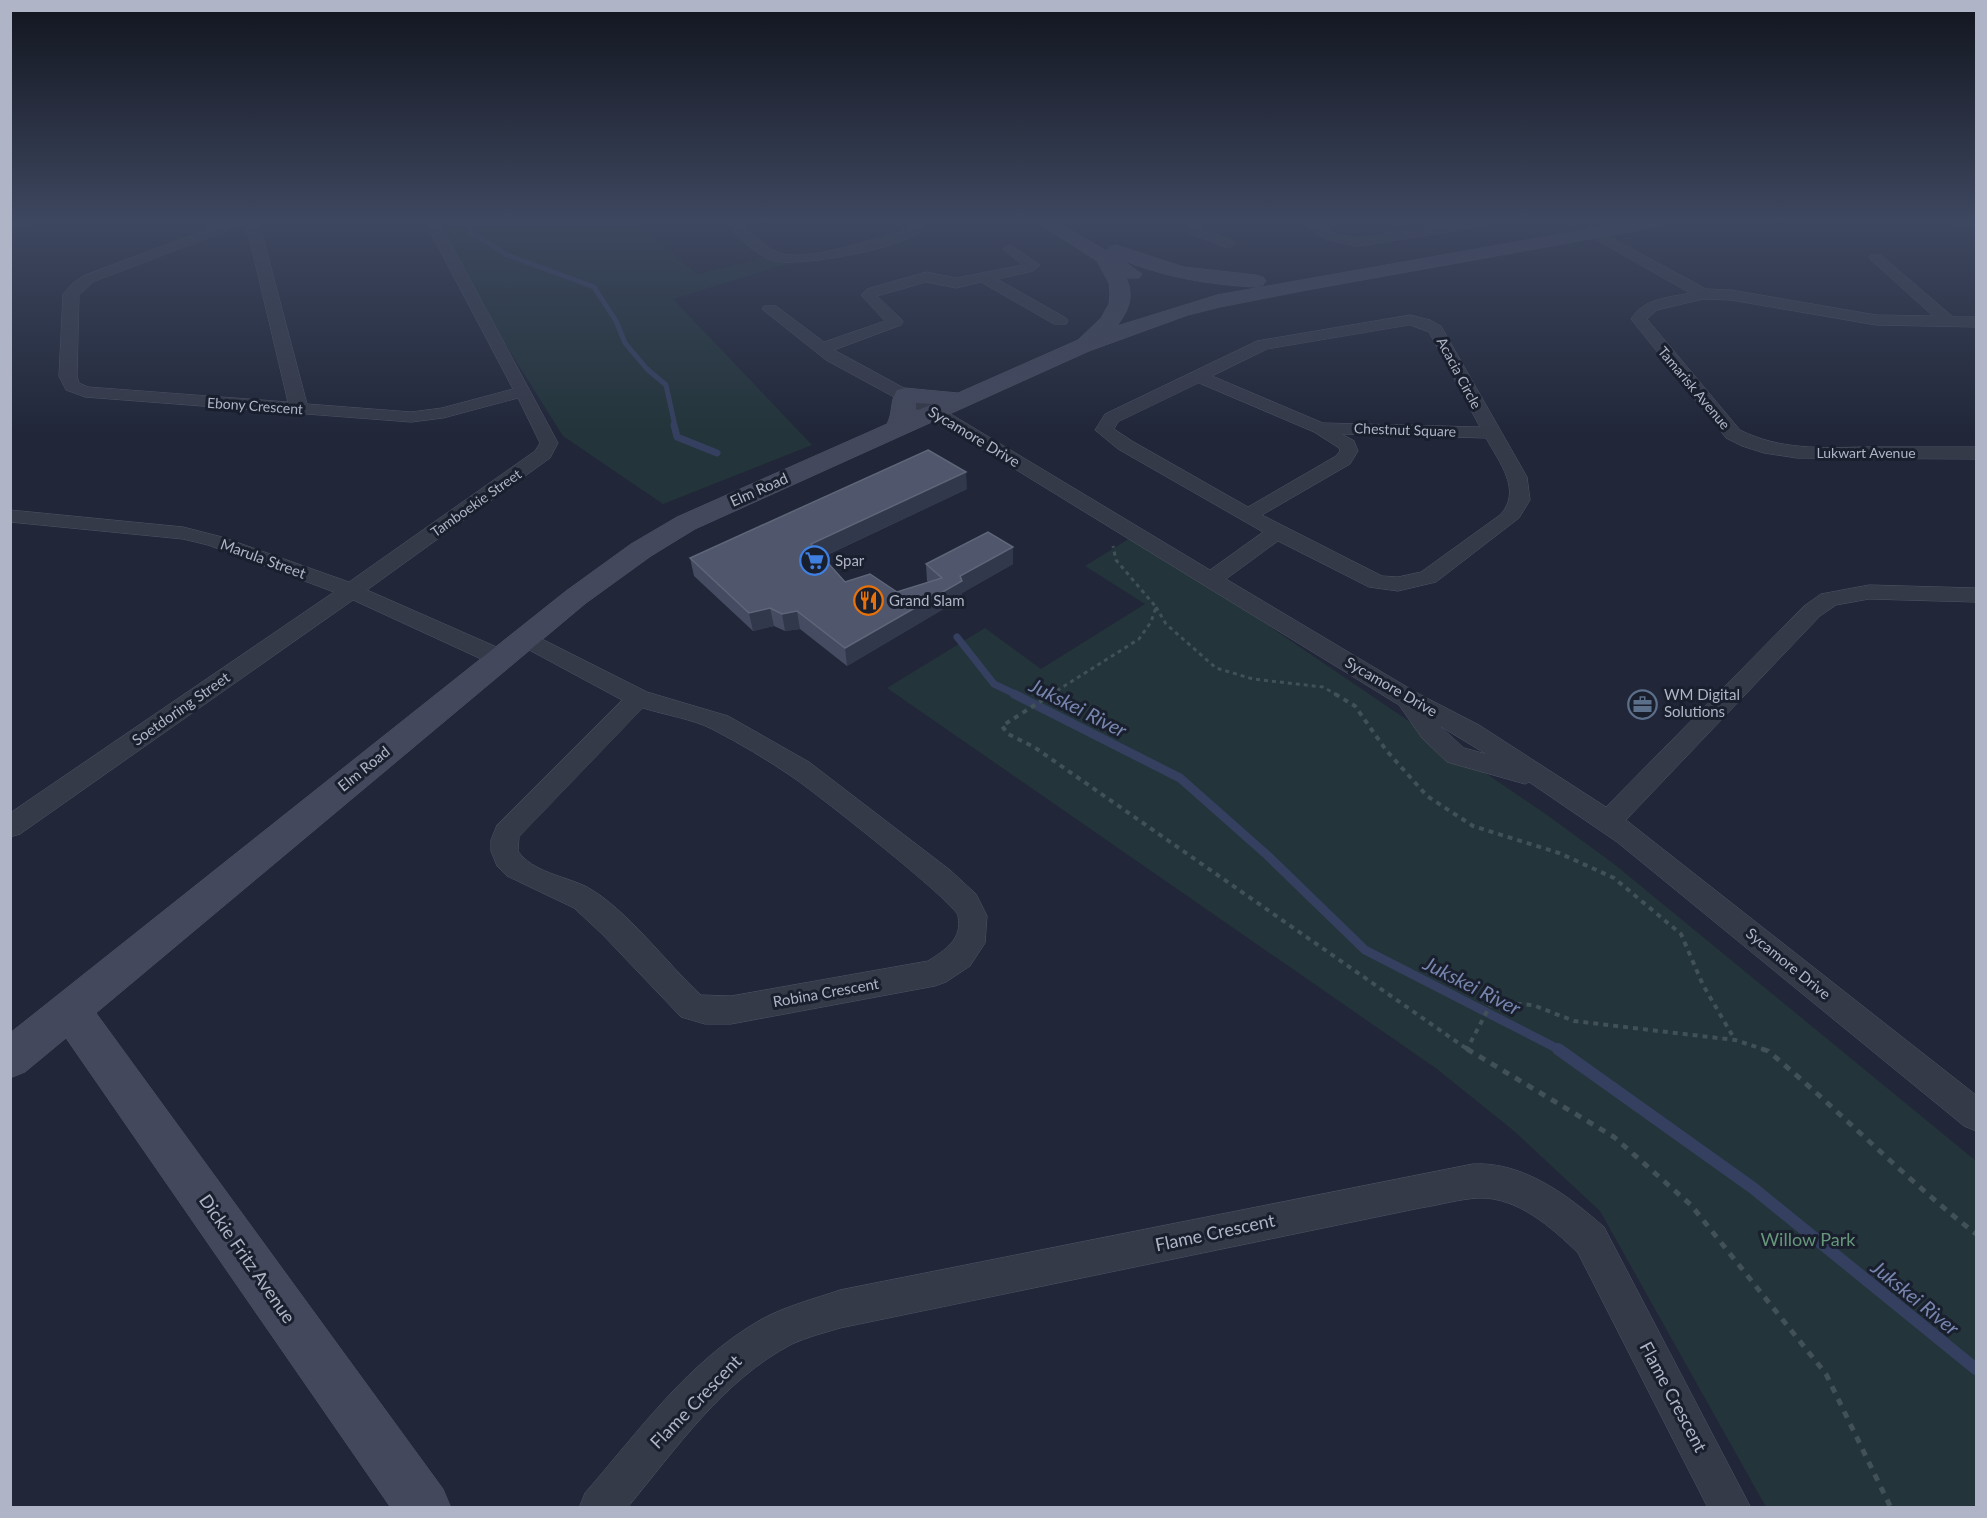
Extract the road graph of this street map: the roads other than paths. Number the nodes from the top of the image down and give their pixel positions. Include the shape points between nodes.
1 (72, 293) edge
2 (270, 293) edge
3 (470, 293) edge
4 (871, 293) edge
5 (1010, 293) edge
6 (1122, 293) edge
7 (1176, 293) edge
8 (1263, 293) edge
9 (1916, 293) edge
10 (1703, 294) joint
11 (1166, 295) dead end
12 (1199, 306) junction
13 (770, 309) dead end
14 (1060, 321) dead end
15 (1948, 321) junction
16 (1977, 322) edge
17 (1081, 346) junction
18 (821, 349) junction
19 (1198, 376) junction
20 (522, 392) junction
21 (904, 396) junction
22 (961, 399) junction
23 (299, 410) junction
24 (933, 411) junction
25 (897, 428) junction
26 (1320, 428) junction
27 (1491, 433) junction
28 (1757, 446) joint
29 (1977, 453) edge
30 (1248, 515) junction
31 (10, 516) edge
32 (1277, 532) junction
33 (1210, 580) junction
34 (351, 591) junction
35 (1977, 595) edge
36 (526, 639) junction
37 (500, 658) junction
38 (638, 698) junction
39 (1608, 822) junction
40 (10, 827) edge
41 (70, 1010) junction
42 (10, 1059) edge
43 (1977, 1115) edge
44 (424, 1508) edge
45 (600, 1508) edge
46 (1731, 1508) edge

1 - 23 street, Ebony Crescent via 70,382 75,389
2 - 23 street
3 - 20 street
4 - 18 street via 869,295 895,322
5 - 14 street
6 - 17 street via 1110,322
7 - 12 street
8 - 12 street, Elm Road
9 - 15 street
10 - 15 street via 1731,295 1876,320
10 - 28 street, Tamarisk Avenue via 1651,307 1641,315 1641,324 1733,435
11 - 12 street
12 - 17 street, Elm Road
13 - 18 street, Sycamore Drive
15 - 16 street
17 - 22 street, Elm Road
18 - 21 street, Sycamore Drive
19 - 26 street, Chestnut Square
19 - 27 street, Acacia Circle via 1263,345 1399,321 1424,323 1435,329
19 - 30 street, Acacia Circle via 1111,417 1104,430
20 - 23 street, Ebony Crescent via 411,417
20 - 34 street, Tamboekie Street via 549,443 543,454
21 - 22 street
21 - 24 street, Sycamore Drive
21 - 25 street via 904,415
22 - 24 street, Elm Road
24 - 25 street, Elm Road
24 - 33 street, Sycamore Drive
25 - 36 street, Elm Road via 686,523 576,597
26 - 27 street, Chestnut Square
26 - 30 street, Chestnut Square via 1347,445 1349,451 1343,460
27 - 32 street, Acacia Circle via 1517,477 1522,493 1518,508 1428,577 1398,584 1377,582
28 - 29 street, Lukwart Avenue via 1801,453
30 - 32 street, Acacia Circle
31 - 34 street, Marula Street via 198,537
32 - 33 street
33 - 39 street, Sycamore Drive via 1408,699 1446,749 1480,763 1540,777
34 - 37 street, Marula Street
34 - 40 street, Soetdoring Street
35 - 39 street via 1869,592 1829,599 1812,611
36 - 37 street, Elm Road
36 - 38 street, Robina Crescent
37 - 41 street, Elm Road
38 - 38 street, Robina Crescent via 507,832 503,848 510,862 582,898 692,1007 731,1010 935,973 959,957 970,943 974,916 966,902 800,769 718,722
39 - 43 street, Sycamore Drive
41 - 42 street, Elm Road
41 - 44 street, Dickie Fritz Avenue
45 - 46 street, Flame Crescent via 681,1413 737,1357 777,1332 840,1309 1483,1180 1513,1187 1564,1215 1591,1239

